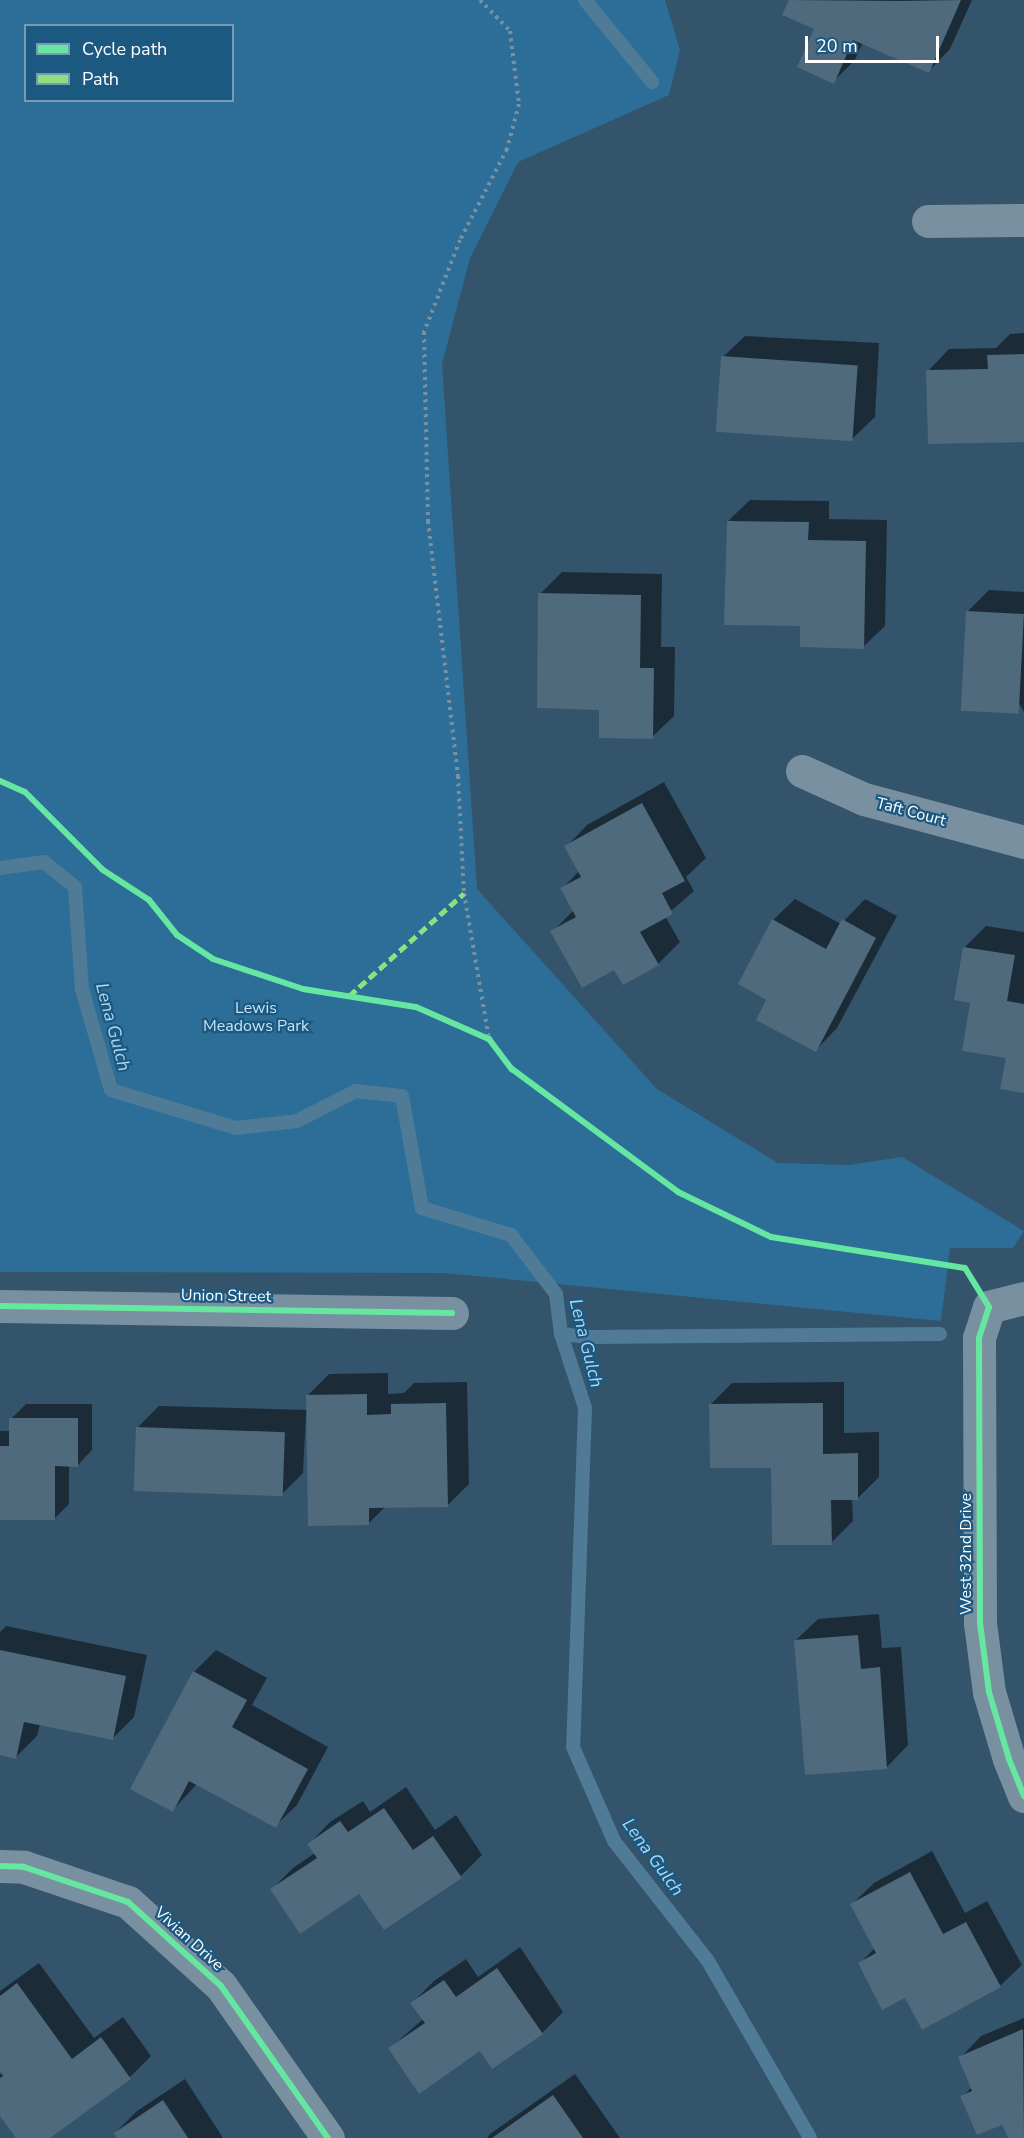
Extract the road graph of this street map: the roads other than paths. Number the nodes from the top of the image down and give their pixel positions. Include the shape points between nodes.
1 (1024, 220) edge
2 (928, 221) dead end
3 (802, 771) dead end
4 (1024, 842) edge
5 (1024, 1298) edge
6 (0, 1306) edge
7 (452, 1313) dead end
8 (1024, 1796) edge
9 (0, 1866) edge
10 (328, 2138) edge

1 - 2 street
3 - 4 street, Taft Court via 864,799
5 - 8 street, West 32nd Drive via 989,1307 979,1338 980,1623 989,1692
6 - 7 street, Union Street
9 - 10 street, Vivian Drive via 24,1867 128,1902 221,1986

